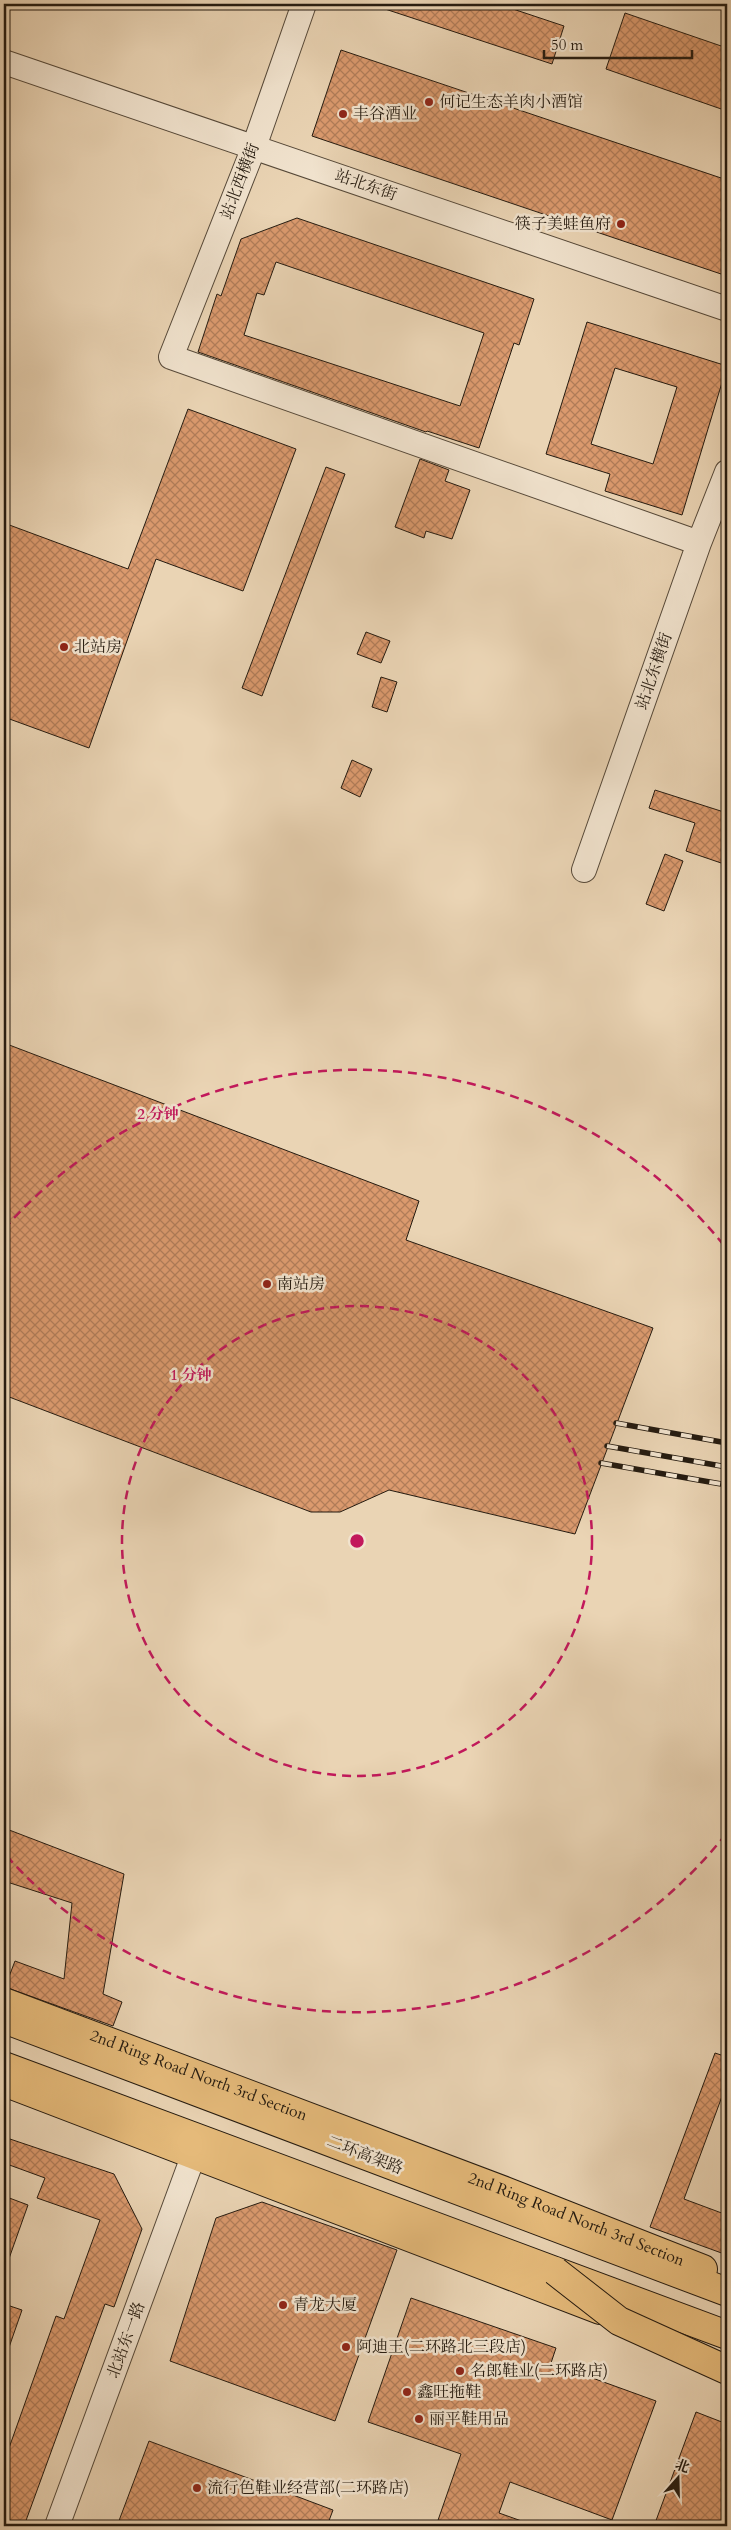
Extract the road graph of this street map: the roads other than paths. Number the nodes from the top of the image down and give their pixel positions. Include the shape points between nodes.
1 (304, 4) edge
2 (4, 62) edge
3 (254, 147) junction
4 (727, 309) edge
5 (727, 472) edge
6 (699, 543) junction
7 (584, 870) dead end
8 (4, 2002) edge
9 (4, 2019) edge
10 (4, 2066) edge
11 (4, 2082) edge
12 (194, 2154) junction
13 (555, 2271) junction
14 (727, 2278) edge
15 (727, 2292) edge
16 (727, 2335) edge
17 (727, 2357) edge
18 (727, 2370) edge
19 (58, 2526) edge

1 - 3 street, 站北西横街
2 - 3 street, 站北东街
3 - 4 street, 站北东街
3 - 6 street, 站北西横街 via 171,357
5 - 6 street, 站北东横街
6 - 7 street, 站北东横街
8 - 14 main road, 2nd Ring Road North 3rd Section
9 - 15 main road, 二环高架路
10 - 13 main road
11 - 12 main road
12 - 17 main road
12 - 19 street, 北站东一路
13 - 16 main road
13 - 18 main road, bridge via 619,2322

